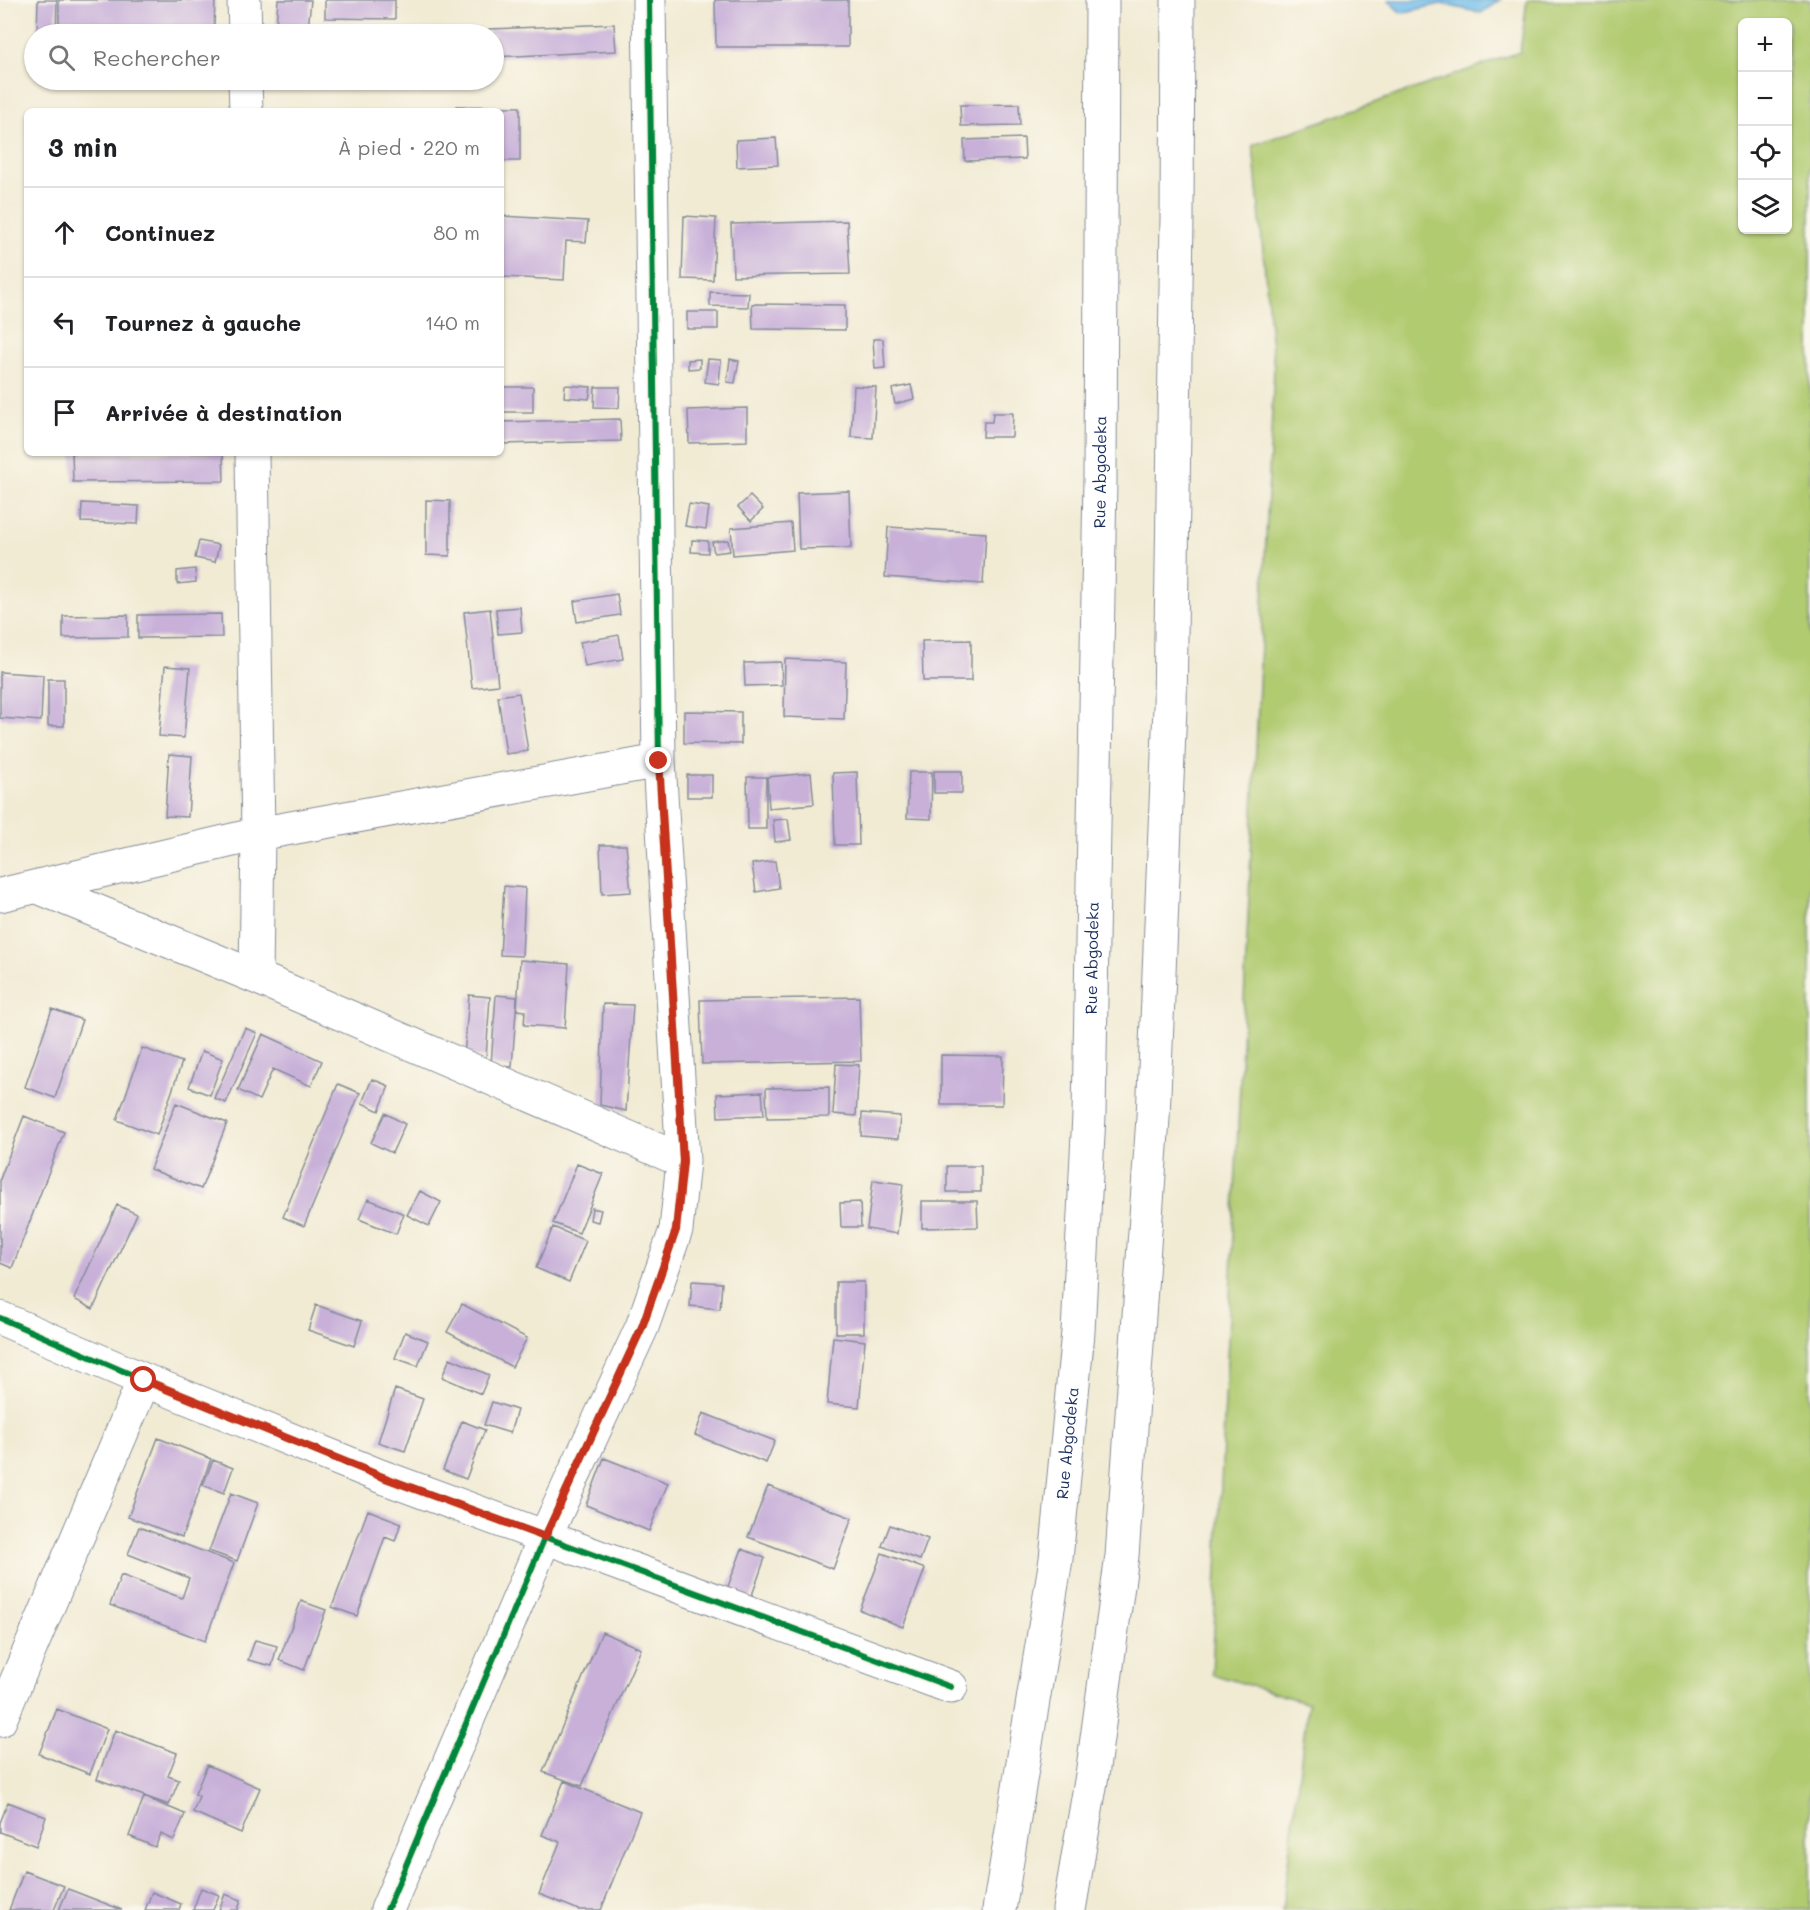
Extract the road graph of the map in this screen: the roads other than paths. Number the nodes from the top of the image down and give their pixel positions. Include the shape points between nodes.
1 (244, 0) edge
2 (649, 0) edge
3 (1102, 0) edge
4 (1178, 0) edge
5 (245, 24) edge
6 (246, 90) edge
7 (246, 108) edge
8 (252, 456) edge
9 (659, 761) junction
10 (258, 834) junction
11 (38, 887) junction
12 (0, 895) edge
13 (256, 977) junction
14 (683, 1161) junction
15 (0, 1318) edge
16 (144, 1380) junction
17 (545, 1537) junction
18 (951, 1687) dead end
19 (0, 1720) edge
20 (387, 1910) edge
21 (999, 1910) edge
22 (1069, 1910) edge

1 - 5 street
2 - 9 street
3 - 21 street, Rue Abgodeka via 1100,467 1089,1115 1078,1332 1056,1559
4 - 22 street via 1170,707 1154,1118 1122,1556
6 - 7 street
8 - 10 street
9 - 10 street
9 - 14 street
10 - 11 street
10 - 13 street
11 - 12 street
11 - 13 street
13 - 14 street
14 - 17 street via 676,1230 642,1327
15 - 16 street
16 - 17 street via 380,1476
16 - 19 street
17 - 18 street
17 - 20 street

